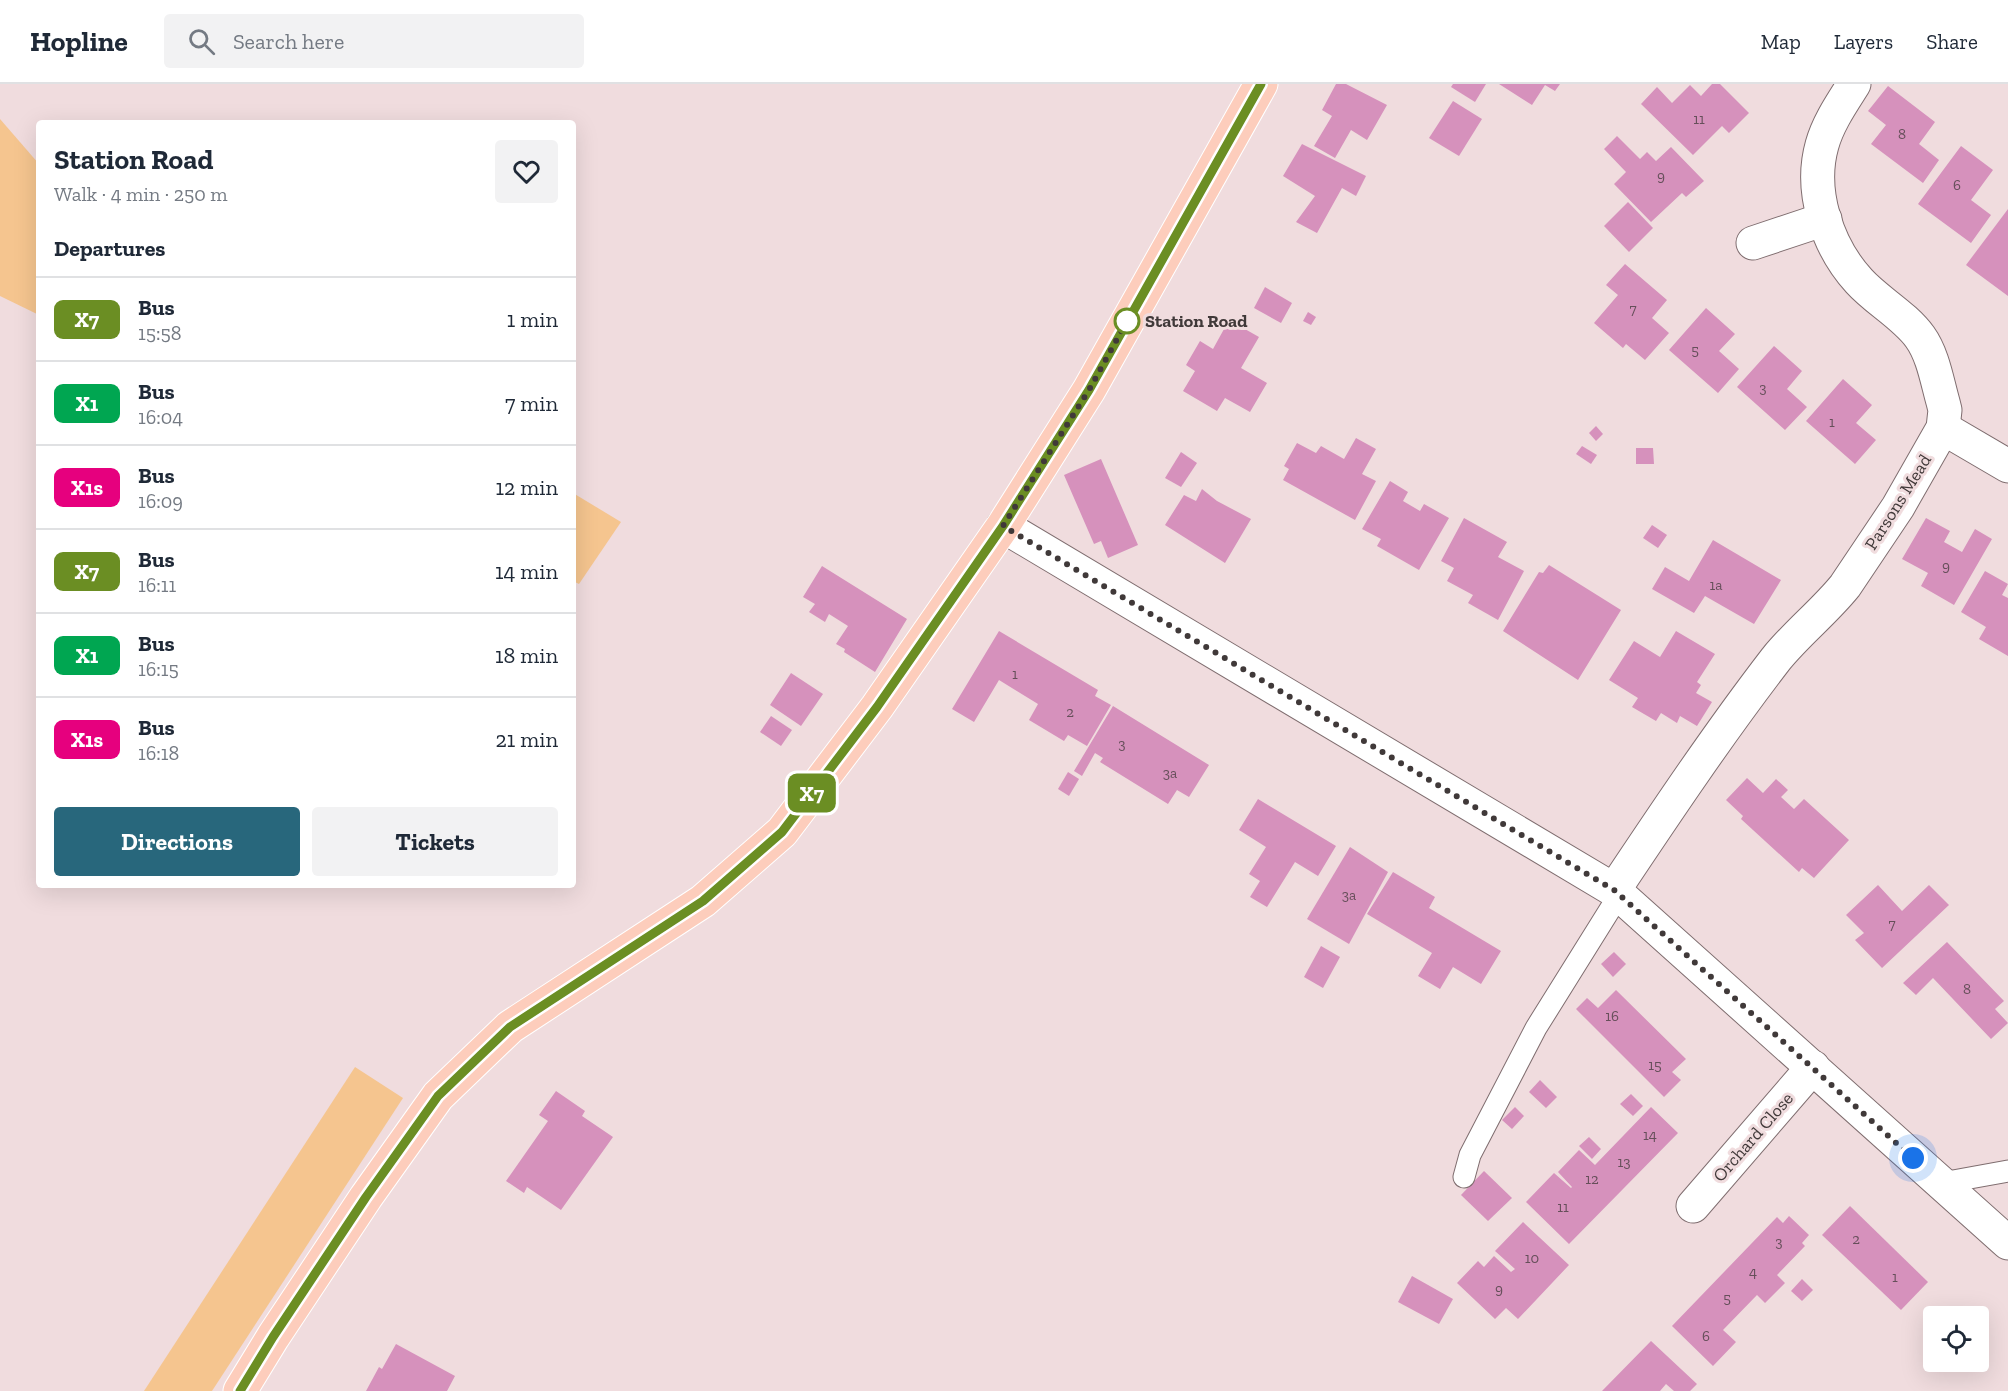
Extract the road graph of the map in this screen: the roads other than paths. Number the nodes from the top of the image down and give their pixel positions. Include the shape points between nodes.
1 (1261, 84) edge
2 (1854, 84) edge
3 (1825, 219) junction
4 (1753, 243) dead end
5 (1943, 428) junction
6 (2008, 466) edge
7 (1003, 526) junction
8 (1617, 892) junction
9 (1813, 1067) junction
10 (2008, 1171) edge
11 (1464, 1176) dead end
12 (1942, 1183) junction
13 (1693, 1210) dead end
14 (2008, 1243) edge
15 (240, 1391) edge

1 - 7 main road via 1089,390
2 - 3 street via 1834,117 1820,154 1817,182
3 - 4 street
3 - 5 street via 1849,269 1924,344 1945,410
5 - 6 street
5 - 8 street, Parsons Mead via 1898,507 1845,585 1778,656 1675,799
7 - 8 street
7 - 15 main road via 877,707 782,832 703,901 510,1027 438,1096 366,1197
8 - 9 street
8 - 11 lane via 1536,1028 1470,1155
9 - 12 street
9 - 13 street, Orchard Close
10 - 12 lane
12 - 14 street

